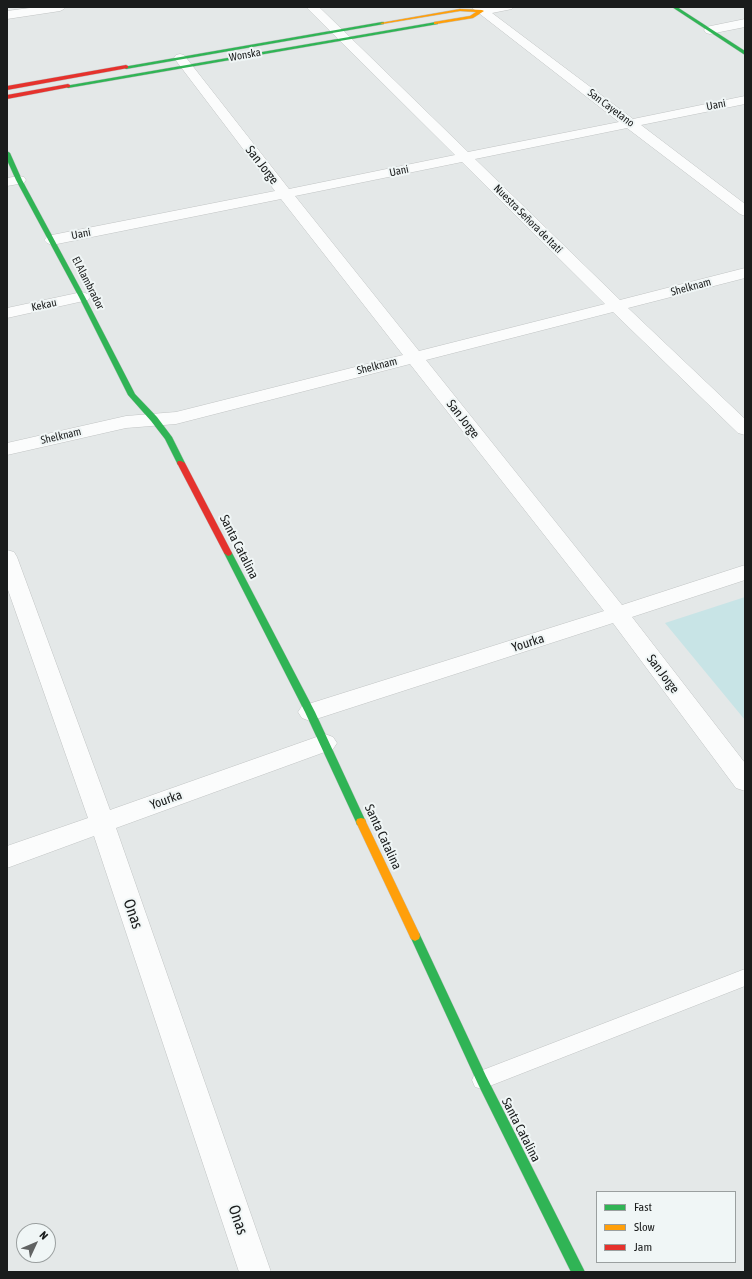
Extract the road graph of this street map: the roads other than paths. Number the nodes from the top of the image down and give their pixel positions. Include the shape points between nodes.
1 (60, 7) edge
2 (312, 7) edge
3 (508, 7) edge
4 (674, 7) edge
5 (479, 9) edge
6 (7, 15) edge
7 (745, 23) edge
8 (710, 30) junction
9 (339, 35) junction
10 (745, 52) edge
11 (183, 62) junction
12 (7, 88) edge
13 (7, 96) edge
14 (745, 100) edge
15 (630, 122) junction
16 (7, 153) edge
17 (465, 157) junction
18 (13, 181) edge
19 (285, 194) junction
20 (745, 210) edge
21 (52, 240) junction
22 (745, 273) edge
23 (82, 297) junction
24 (617, 306) junction
25 (7, 313) edge
26 (414, 357) junction
27 (154, 419) junction
28 (745, 429) edge
29 (7, 449) edge
30 (7, 557) edge
31 (745, 572) edge
32 (618, 614) junction
33 (310, 712) junction
34 (324, 743) junction
35 (745, 781) edge
36 (102, 823) junction
37 (7, 857) edge
38 (745, 977) edge
39 (482, 1080) junction
40 (255, 1272) edge
41 (578, 1272) edge

1 - 6 street
2 - 9 street, Nuestra Señora de Itatí
3 - 5 street, Wonska
4 - 8 street
5 - 9 street, Wonska via 471,16
5 - 15 street, San Cayetano
7 - 8 street
8 - 10 street
9 - 11 street, Wonska
9 - 17 street, Nuestra Señora de Itatí
11 - 12 street, Wonska
11 - 13 street, Wonska
11 - 19 street, San Jorge
14 - 15 street, Uani
15 - 17 street, Uani
15 - 20 street, San Cayetano
16 - 18 street, El Alambrador
17 - 19 street, Uani
17 - 24 street, Nuestra Señora de Itatí
18 - 21 street, El Alambrador
19 - 21 street, Uani
19 - 26 street, San Jorge
21 - 23 street, El Alambrador
22 - 24 street, Shelknam
23 - 25 street, Kekau
23 - 27 street, El Alambrador via 132,395
24 - 26 street, Shelknam
24 - 28 street, Nuestra Señora de Itatí
26 - 27 street, Shelknam via 176,418
26 - 32 street, San Jorge
27 - 29 street, Shelknam via 109,425
27 - 33 street, Santa Catalina via 169,439
30 - 36 street, Onas
31 - 32 street, Yourka
32 - 33 street, Yourka
32 - 35 street, San Jorge
33 - 34 street, Santa Catalina
34 - 36 street, Yourka
34 - 39 street, Santa Catalina
36 - 37 street, Yourka
36 - 40 street, Onas
38 - 39 lane
39 - 41 street, Santa Catalina

